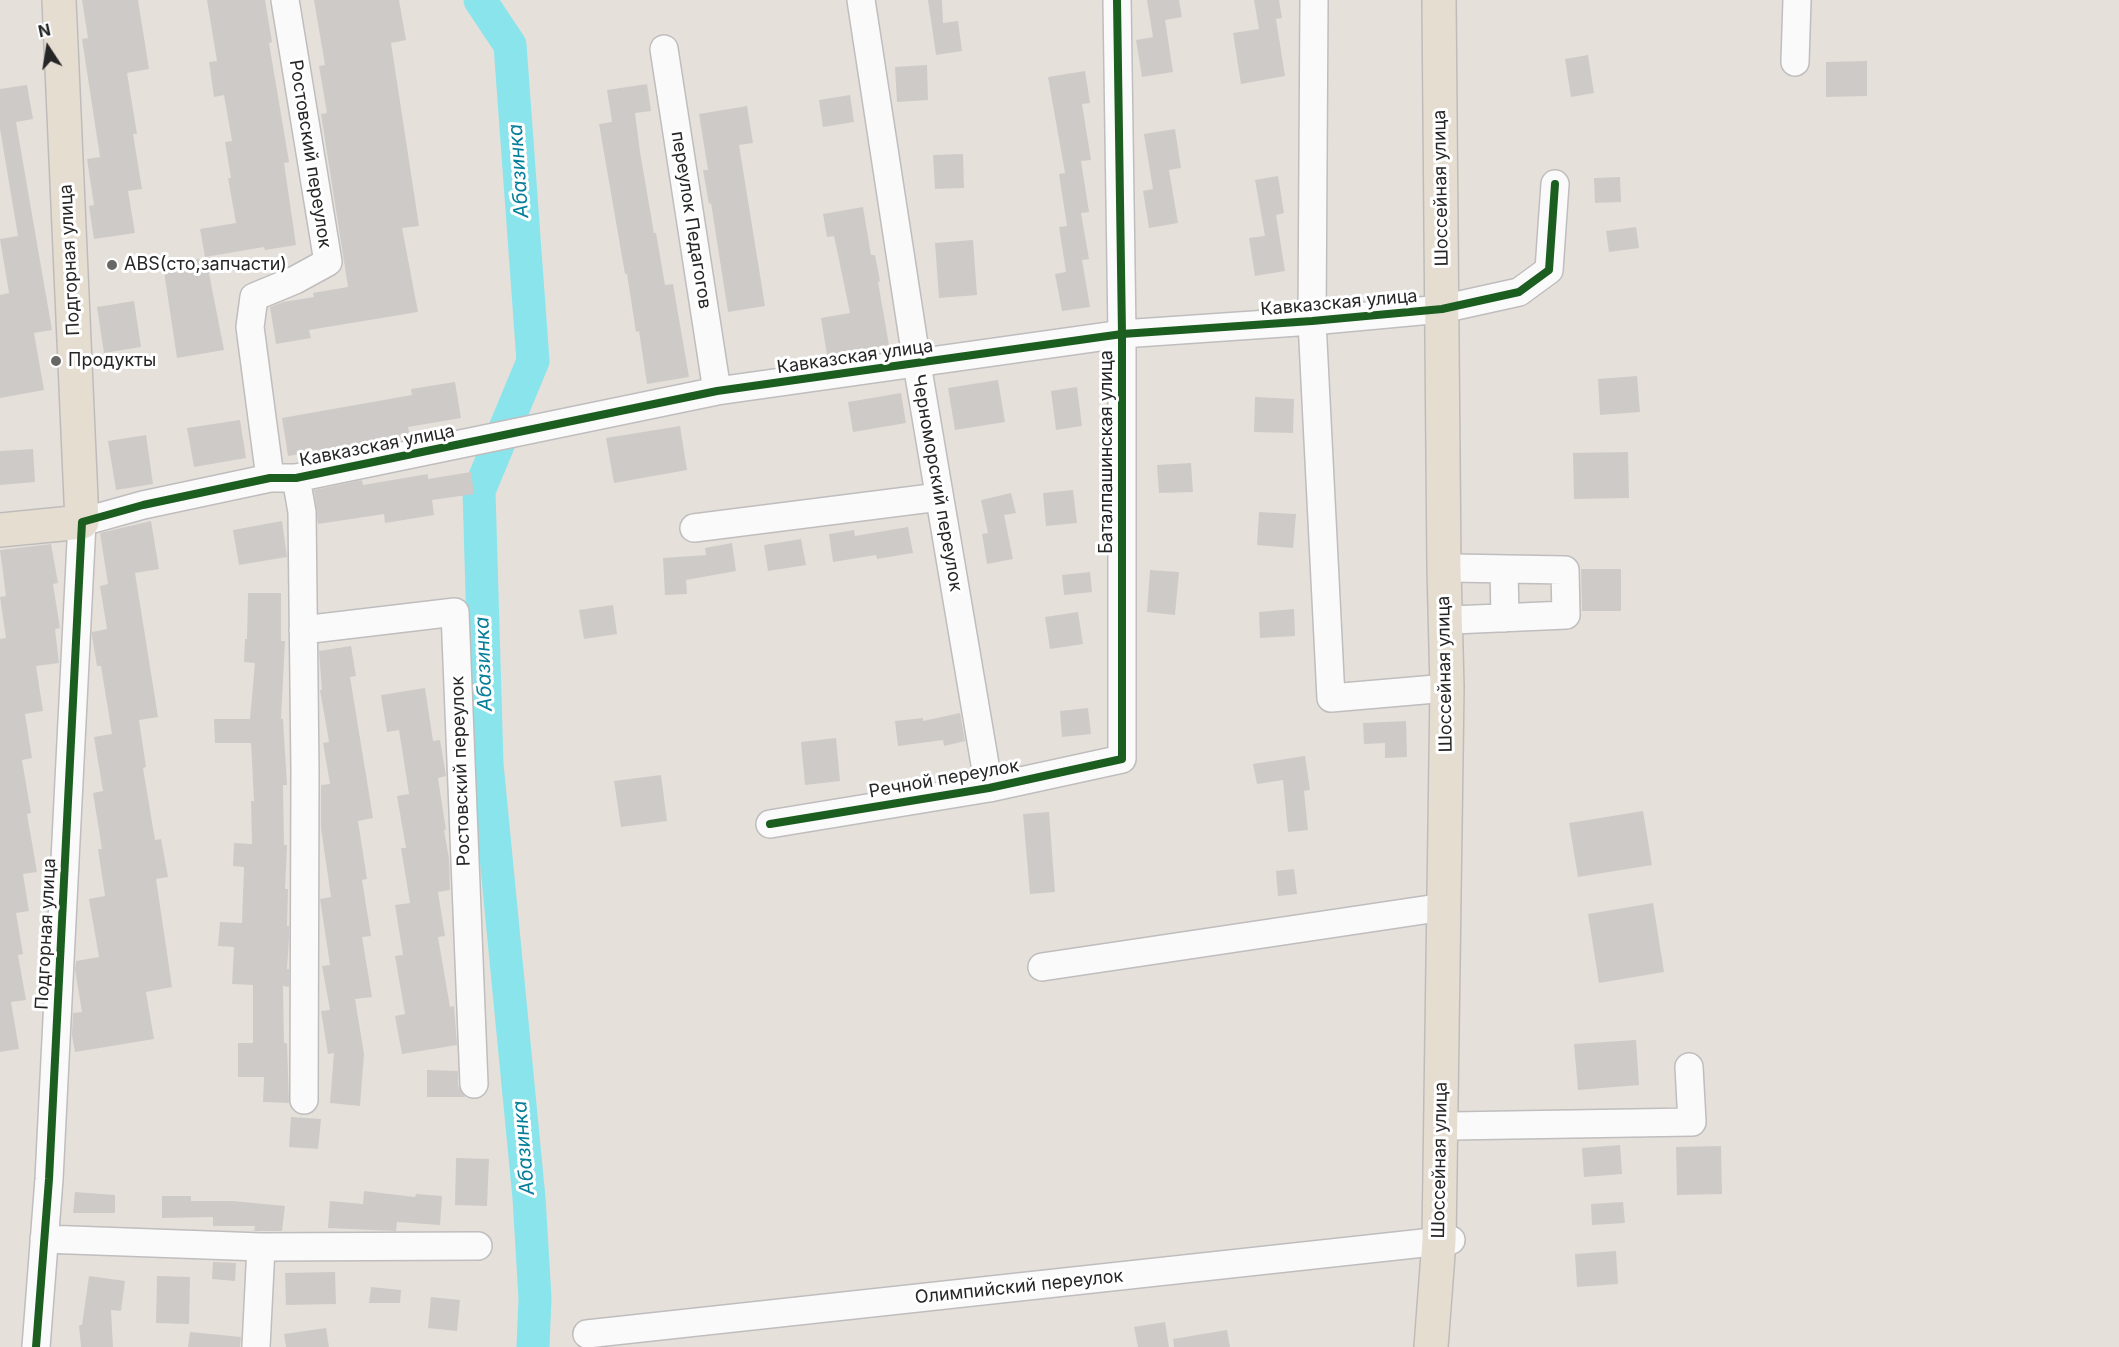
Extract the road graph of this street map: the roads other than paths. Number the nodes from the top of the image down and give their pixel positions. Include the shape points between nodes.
1 (59, 0) edge
2 (285, 0) edge
3 (861, 0) edge
4 (1118, 0) edge
5 (1314, 0) edge
6 (1439, 0) edge
7 (1450, 0) edge
8 (1797, 0) edge
9 (664, 49) dead end
10 (1795, 62) dead end
11 (1555, 184) dead end
12 (1447, 308) junction
13 (1312, 321) junction
14 (1122, 334) junction
15 (917, 364) junction
16 (717, 391) junction
17 (283, 478) junction
18 (939, 497) junction
19 (82, 522) junction
20 (694, 528) dead end
21 (0, 530) edge
22 (1453, 568) junction
23 (1504, 569) junction
24 (1505, 618) junction
25 (1453, 620) junction
26 (303, 630) junction
27 (1447, 688) junction
28 (1122, 759) joint
29 (989, 788) junction
30 (770, 824) dead end
31 (1444, 907) junction
32 (1042, 967) dead end
33 (1689, 1067) dead end
34 (474, 1084) dead end
35 (304, 1100) dead end
36 (1452, 1126) junction
37 (44, 1239) junction
38 (1445, 1241) junction
39 (478, 1246) dead end
40 (261, 1247) junction
41 (587, 1334) dead end
42 (36, 1347) edge
43 (256, 1347) edge
44 (1431, 1347) edge
45 (1449, 1347) edge

1 - 19 main road, Подгорная улица
2 - 17 street, Ростовский переулок via 328,262 255,297 250,327
3 - 15 street, Черноморский переулок
4 - 14 street, Баталпашинская улица
5 - 13 street
6 - 12 main road, Шоссейная улица
7 - 12 main road, Шоссейная улица
8 - 10 street
9 - 16 street, переулок Педагогов
11 - 12 street, Кавказская улица via 1549,270 1518,292
12 - 13 street, Кавказская улица
12 - 22 main road, Шоссейная улица
12 - 27 main road, Шоссейная улица
13 - 14 street, Кавказская улица
13 - 27 street via 1331,698
14 - 15 street, Кавказская улица
14 - 28 street, Баталпашинская улица
15 - 16 street, Кавказская улица
15 - 18 street, Черноморский переулок
16 - 17 street, Кавказская улица
17 - 19 street, Кавказская улица via 143,505
17 - 26 street, Ростовский переулок via 302,513
18 - 20 street
18 - 29 street, Черноморский переулок
19 - 21 main road, Кавказская улица
19 - 37 street, Подгорная улица
22 - 23 street
22 - 25 main road, Шоссейная улица
23 - 24 street
23 - 24 street via 1565,570 1566,615
24 - 25 street
25 - 36 main road, Шоссейная улица
26 - 34 street, Ростовский переулок via 455,612
26 - 35 street, Ростовский переулок
27 - 31 main road, Шоссейная улица
28 - 29 street, Речной переулок
29 - 30 street, Речной переулок
31 - 32 street
31 - 38 main road, Шоссейная улица
33 - 36 street via 1692,1122
36 - 38 main road, Шоссейная улица
37 - 40 street
37 - 42 street, Подгорная улица
38 - 41 street, Олимпийский переулок
38 - 44 main road, Шоссейная улица
38 - 45 main road, Шоссейная улица
39 - 40 street
40 - 43 street

